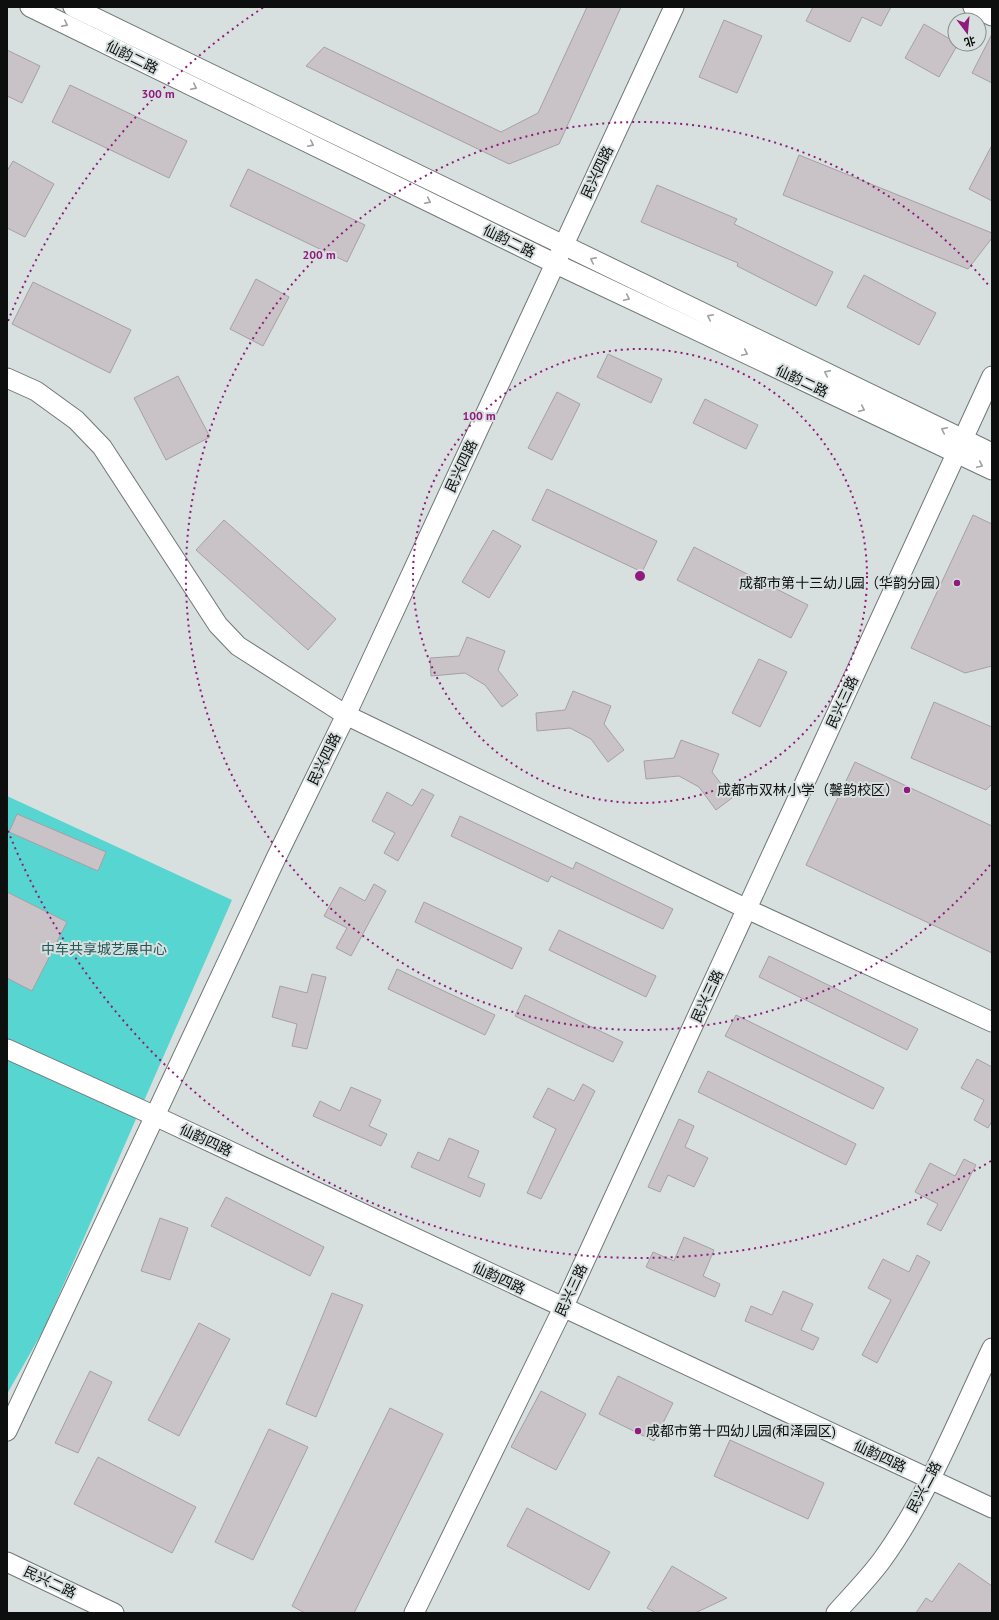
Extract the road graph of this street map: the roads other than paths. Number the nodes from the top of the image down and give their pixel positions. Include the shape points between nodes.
1 (30, 7) edge
2 (73, 7) edge
3 (674, 7) edge
4 (973, 7) edge
5 (992, 16) edge
6 (563, 245) junction
7 (554, 263) junction
8 (992, 376) edge
9 (7, 378) edge
10 (960, 446) junction
11 (992, 453) edge
12 (992, 470) edge
13 (346, 715) junction
14 (747, 909) junction
15 (992, 1022) edge
16 (7, 1049) edge
17 (155, 1116) junction
18 (563, 1308) junction
19 (992, 1348) edge
20 (7, 1432) edge
21 (929, 1479) junction
22 (992, 1508) edge
23 (7, 1562) edge
24 (114, 1613) edge
25 (414, 1613) edge
26 (836, 1613) edge

1 -> 7 street, 仙韵二路
2 - 6 street, 仙韵二路
3 - 6 street, 民兴四路
4 - 5 street
6 - 7 street, 民兴四路
10 -> 6 street, 仙韵二路
7 -> 10 street, 仙韵二路
7 - 13 street, 民兴四路
8 - 10 street, 民兴三路
9 - 13 street via 36,391 76,420 102,447 209,612 238,646
10 - 11 street, 仙韵二路
10 -> 12 street, 仙韵二路
10 - 14 street, 民兴三路
13 - 14 street
13 - 17 street, 民兴四路
14 - 15 street
14 - 18 street, 民兴三路
16 - 17 street, 仙韵四路
17 - 18 street, 仙韵四路
17 - 20 street, 民兴四路
18 - 21 street, 仙韵四路
18 - 25 street, 民兴三路
19 - 21 street, 民兴二路
21 - 22 street, 仙韵四路
21 - 26 street, 民兴二路 via 881,1561
23 - 24 street, 民兴二路

